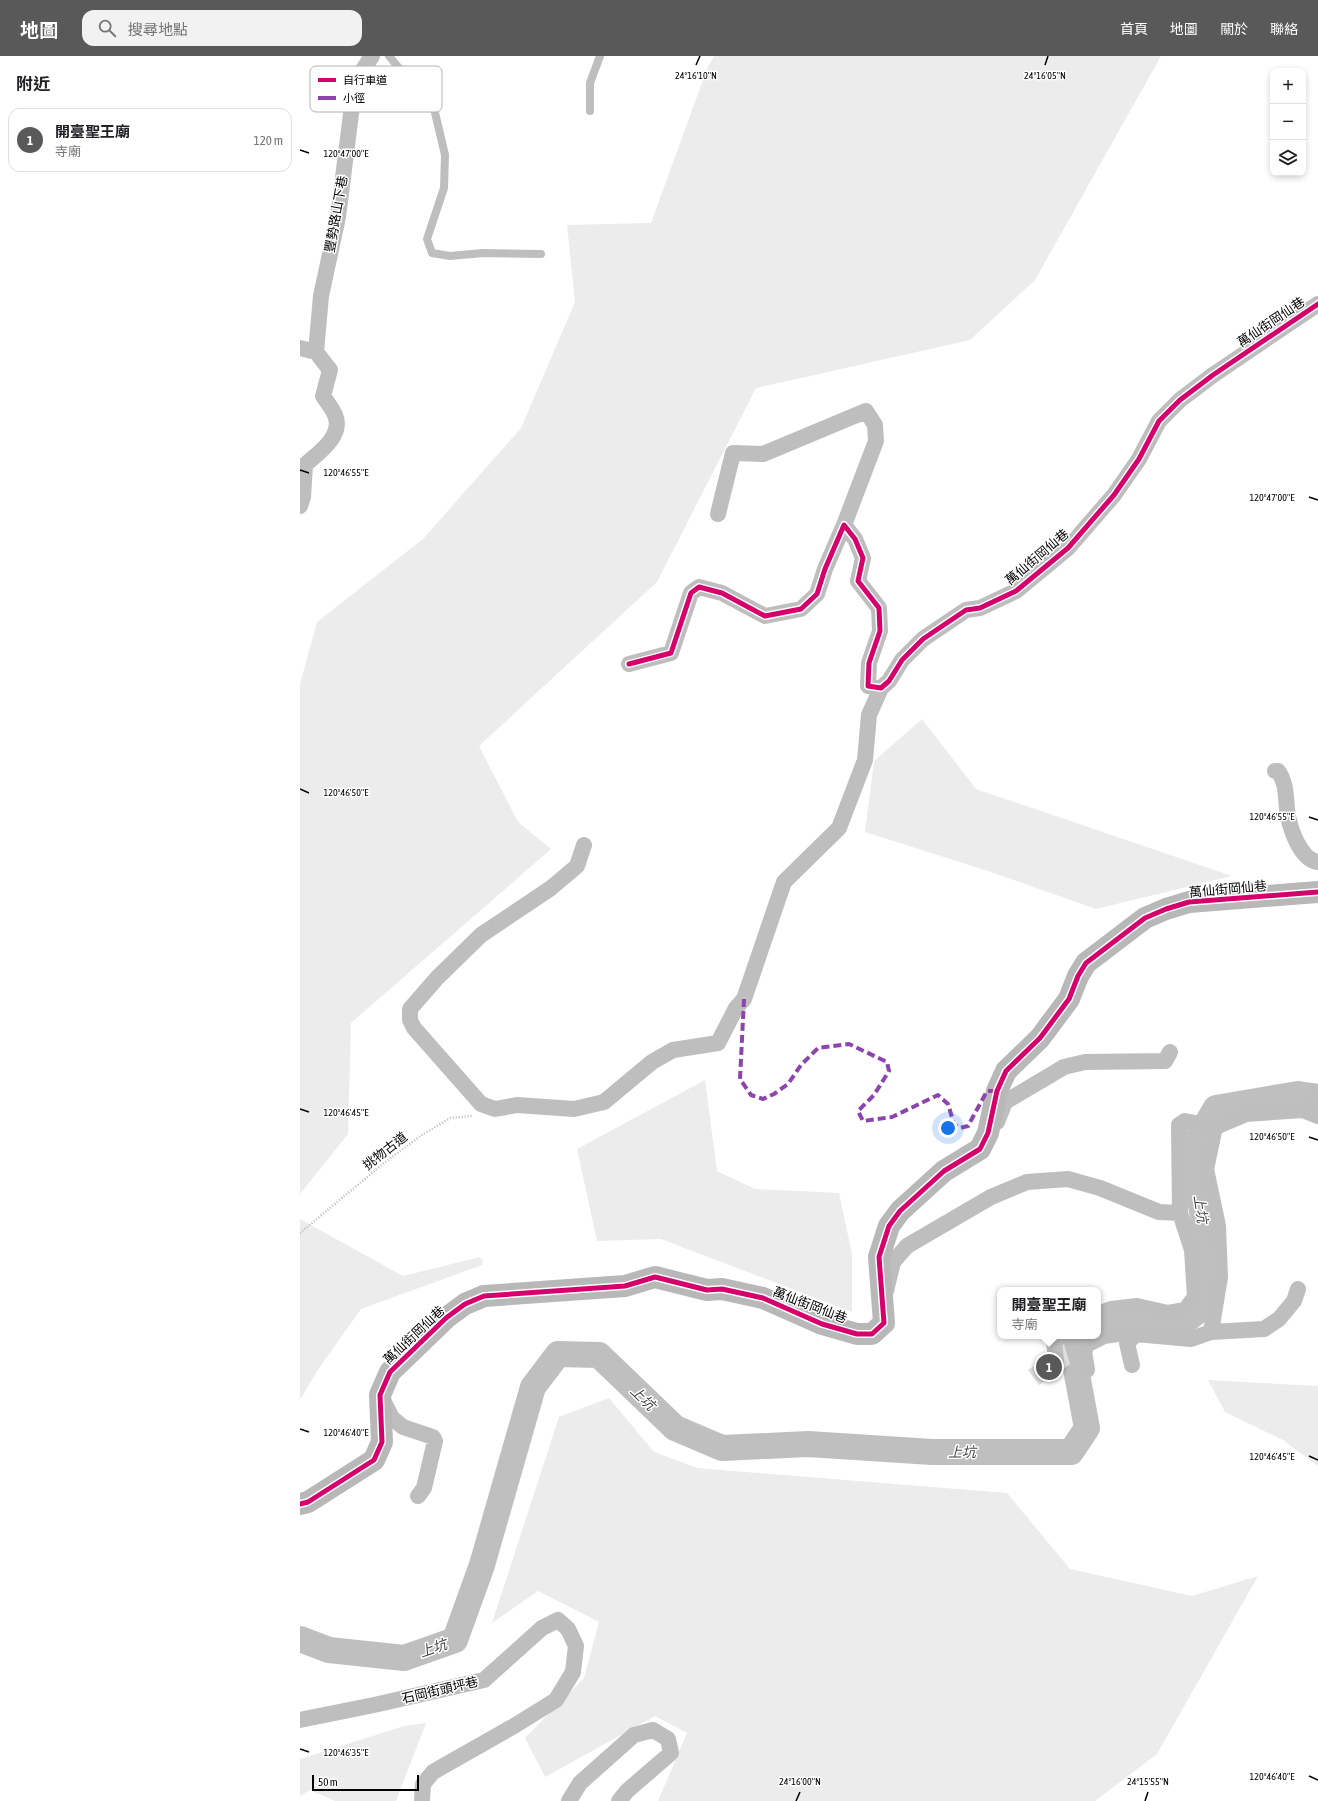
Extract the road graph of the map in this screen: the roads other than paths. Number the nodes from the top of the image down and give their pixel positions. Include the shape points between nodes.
1 (372, 56) edge
2 (389, 56) edge
3 (600, 56) edge
4 (365, 66) edge
5 (397, 66) edge
6 (590, 111) dead end
7 (351, 112) edge
8 (435, 112) edge
9 (541, 254) dead end
10 (1318, 304) edge
11 (300, 348) edge
12 (316, 352) junction
13 (300, 506) edge
14 (718, 514) dead end
15 (844, 525) junction
16 (629, 664) dead end
17 (881, 688) junction
18 (1275, 771) dead end
19 (584, 845) dead end
20 (1318, 862) edge
21 (1318, 892) edge
22 (1170, 1052) dead end
23 (1318, 1092) edge
24 (1303, 1110) junction
25 (1318, 1116) edge
26 (1215, 1127) junction
27 (988, 1133) junction
28 (1180, 1213) junction
29 (1298, 1289) dead end
30 (883, 1305) junction
31 (1101, 1313) edge
32 (1211, 1332) junction
33 (1136, 1334) junction
34 (1101, 1338) edge
35 (1054, 1339) edge
36 (1098, 1339) edge
37 (1056, 1362) dead end
38 (1132, 1365) dead end
39 (1087, 1370) dead end
40 (380, 1395) junction
41 (418, 1496) dead end
42 (300, 1504) edge
43 (300, 1720) edge
44 (422, 1801) edge
45 (569, 1801) edge
46 (619, 1801) edge

1 - 4 street, 豐勢路山下巷
2 - 5 lane
3 - 6 lane via 590,83
7 - 12 street, 豐勢路山下巷 via 338,217 320,296
8 - 9 lane via 445,155 444,188 427,239 432,253 450,256 483,253
10 - 17 street, 萬仙街岡仙巷 via 1212,375 1180,400 1159,421 1139,459 1114,495 1068,548 1016,591 980,608 966,610 923,638
11 - 12 street
12 - 13 street via 330,370 323,396 336,416 336,428 334,438 305,465
14 - 15 street via 733,453 763,454 866,411 875,425 876,441
15 - 16 street via 817,594 801,609 765,616 722,593 699,586 691,593 671,653
15 - 17 street via 855,539 863,558 858,581 879,608 880,631 869,663 868,686
17 - 19 street, 萬仙街岡仙巷 via 869,715 865,760 839,828 784,882 744,999 736,1008 718,1043 673,1050 652,1062 604,1102 574,1109 517,1105 495,1109 481,1104 414,1028 410,1020 410,1009 481,935 551,888 577,866
18 - 20 street via 1278,771 1284,780 1288,816 1297,843 1306,856
21 - 27 street, 萬仙街岡仙巷 via 1189,902 1145,918 1086,963 1069,999 1040,1038 1006,1071 996,1091
22 - 27 street via 1165,1062 1085,1062 1064,1067 1005,1102 994,1129
23 - 24 lane
24 - 25 street
24 - 26 street via 1246,1114
26 - 28 street via 1185,1121 1179,1125
26 - 32 street via 1206,1169 1218,1226 1220,1277
27 - 30 street, 萬仙街岡仙巷 via 980,1149 944,1171 900,1211 889,1226 879,1257
28 - 30 street via 1159,1212 1100,1188 1068,1179 1027,1182 991,1198 907,1246 893,1262
28 - 31 street via 1192,1250 1195,1297 1186,1310 1168,1313 1137,1306
29 - 32 street via 1294,1302 1279,1319 1264,1329
30 - 40 street, 萬仙街岡仙巷 via 884,1323 872,1334 857,1334 822,1324 763,1298 722,1289 707,1290 655,1277 625,1286 484,1296 465,1304 446,1318 390,1372
32 - 33 street via 1191,1339
33 - 34 street via 1124,1333
33 - 38 street via 1127,1343
35 - 37 street
36 - 39 street via 1088,1344 1084,1351
40 - 41 street via 392,1418 404,1427 433,1437 435,1442 424,1488
40 - 42 street, 萬仙街岡仙巷 via 382,1442 374,1460 321,1494
43 - 44 street, 石岡街頭坪巷 via 484,1680 542,1628 558,1620 568,1629 576,1646 573,1672 556,1700 433,1772 423,1784
45 - 46 street via 580,1783 634,1734 653,1730 668,1739 671,1753

